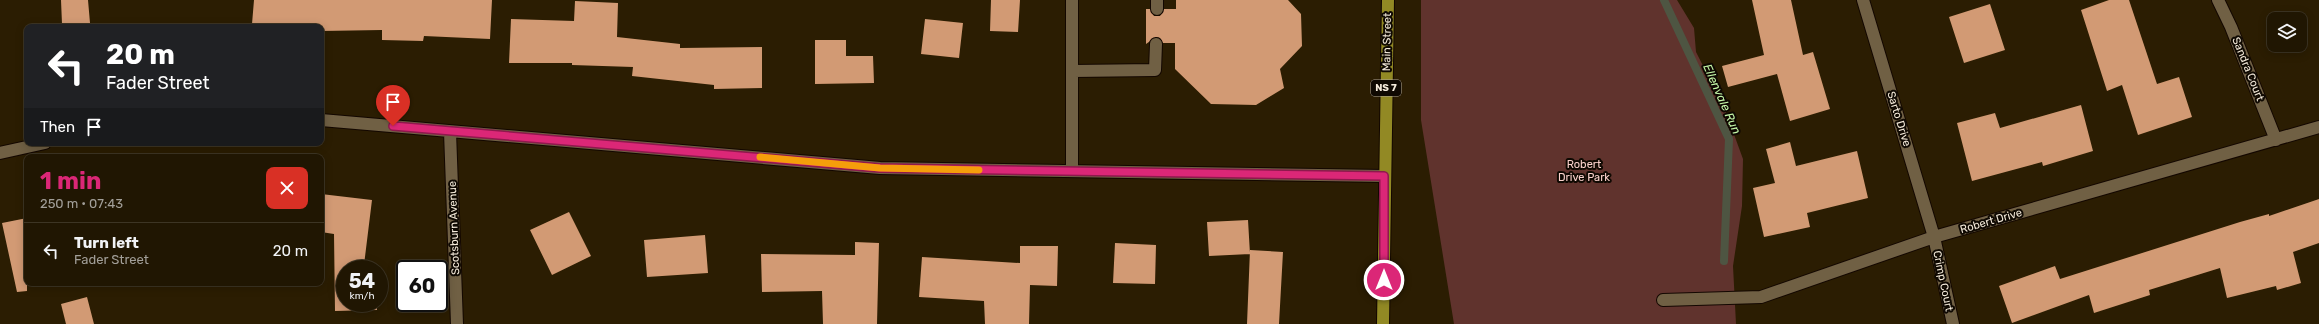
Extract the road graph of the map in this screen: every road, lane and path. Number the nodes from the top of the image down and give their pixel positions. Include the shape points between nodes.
1 (1072, 0) edge
2 (1388, 0) edge
3 (1863, 0) edge
4 (2218, 0) edge
5 (1156, 44) dead end
6 (1073, 71) junction
7 (324, 120) edge
8 (2319, 127) edge
9 (450, 132) junction
10 (2276, 140) junction
11 (32, 146) edge
12 (0, 153) edge
13 (1072, 171) junction
14 (1384, 176) junction
15 (1934, 237) junction
16 (1663, 300) dead end
17 (457, 324) edge
18 (1383, 324) edge
19 (1953, 324) edge

1 - 6 street
2 - 14 main road, Main Street / NS 7
3 - 15 street, Sarto Drive
4 - 10 street, Sandra Court
5 - 6 street via 1154,70
6 - 13 street
7 - 9 street
8 - 10 street, Robert Drive
9 - 13 street via 880,168
9 - 17 street, Scotsburn Avenue
10 - 15 street, Robert Drive
11 - 12 street
13 - 14 street
14 - 18 main road, Main Street / NS 7
15 - 16 street, Robert Drive via 1761,297
15 - 19 street, Crimp Court

